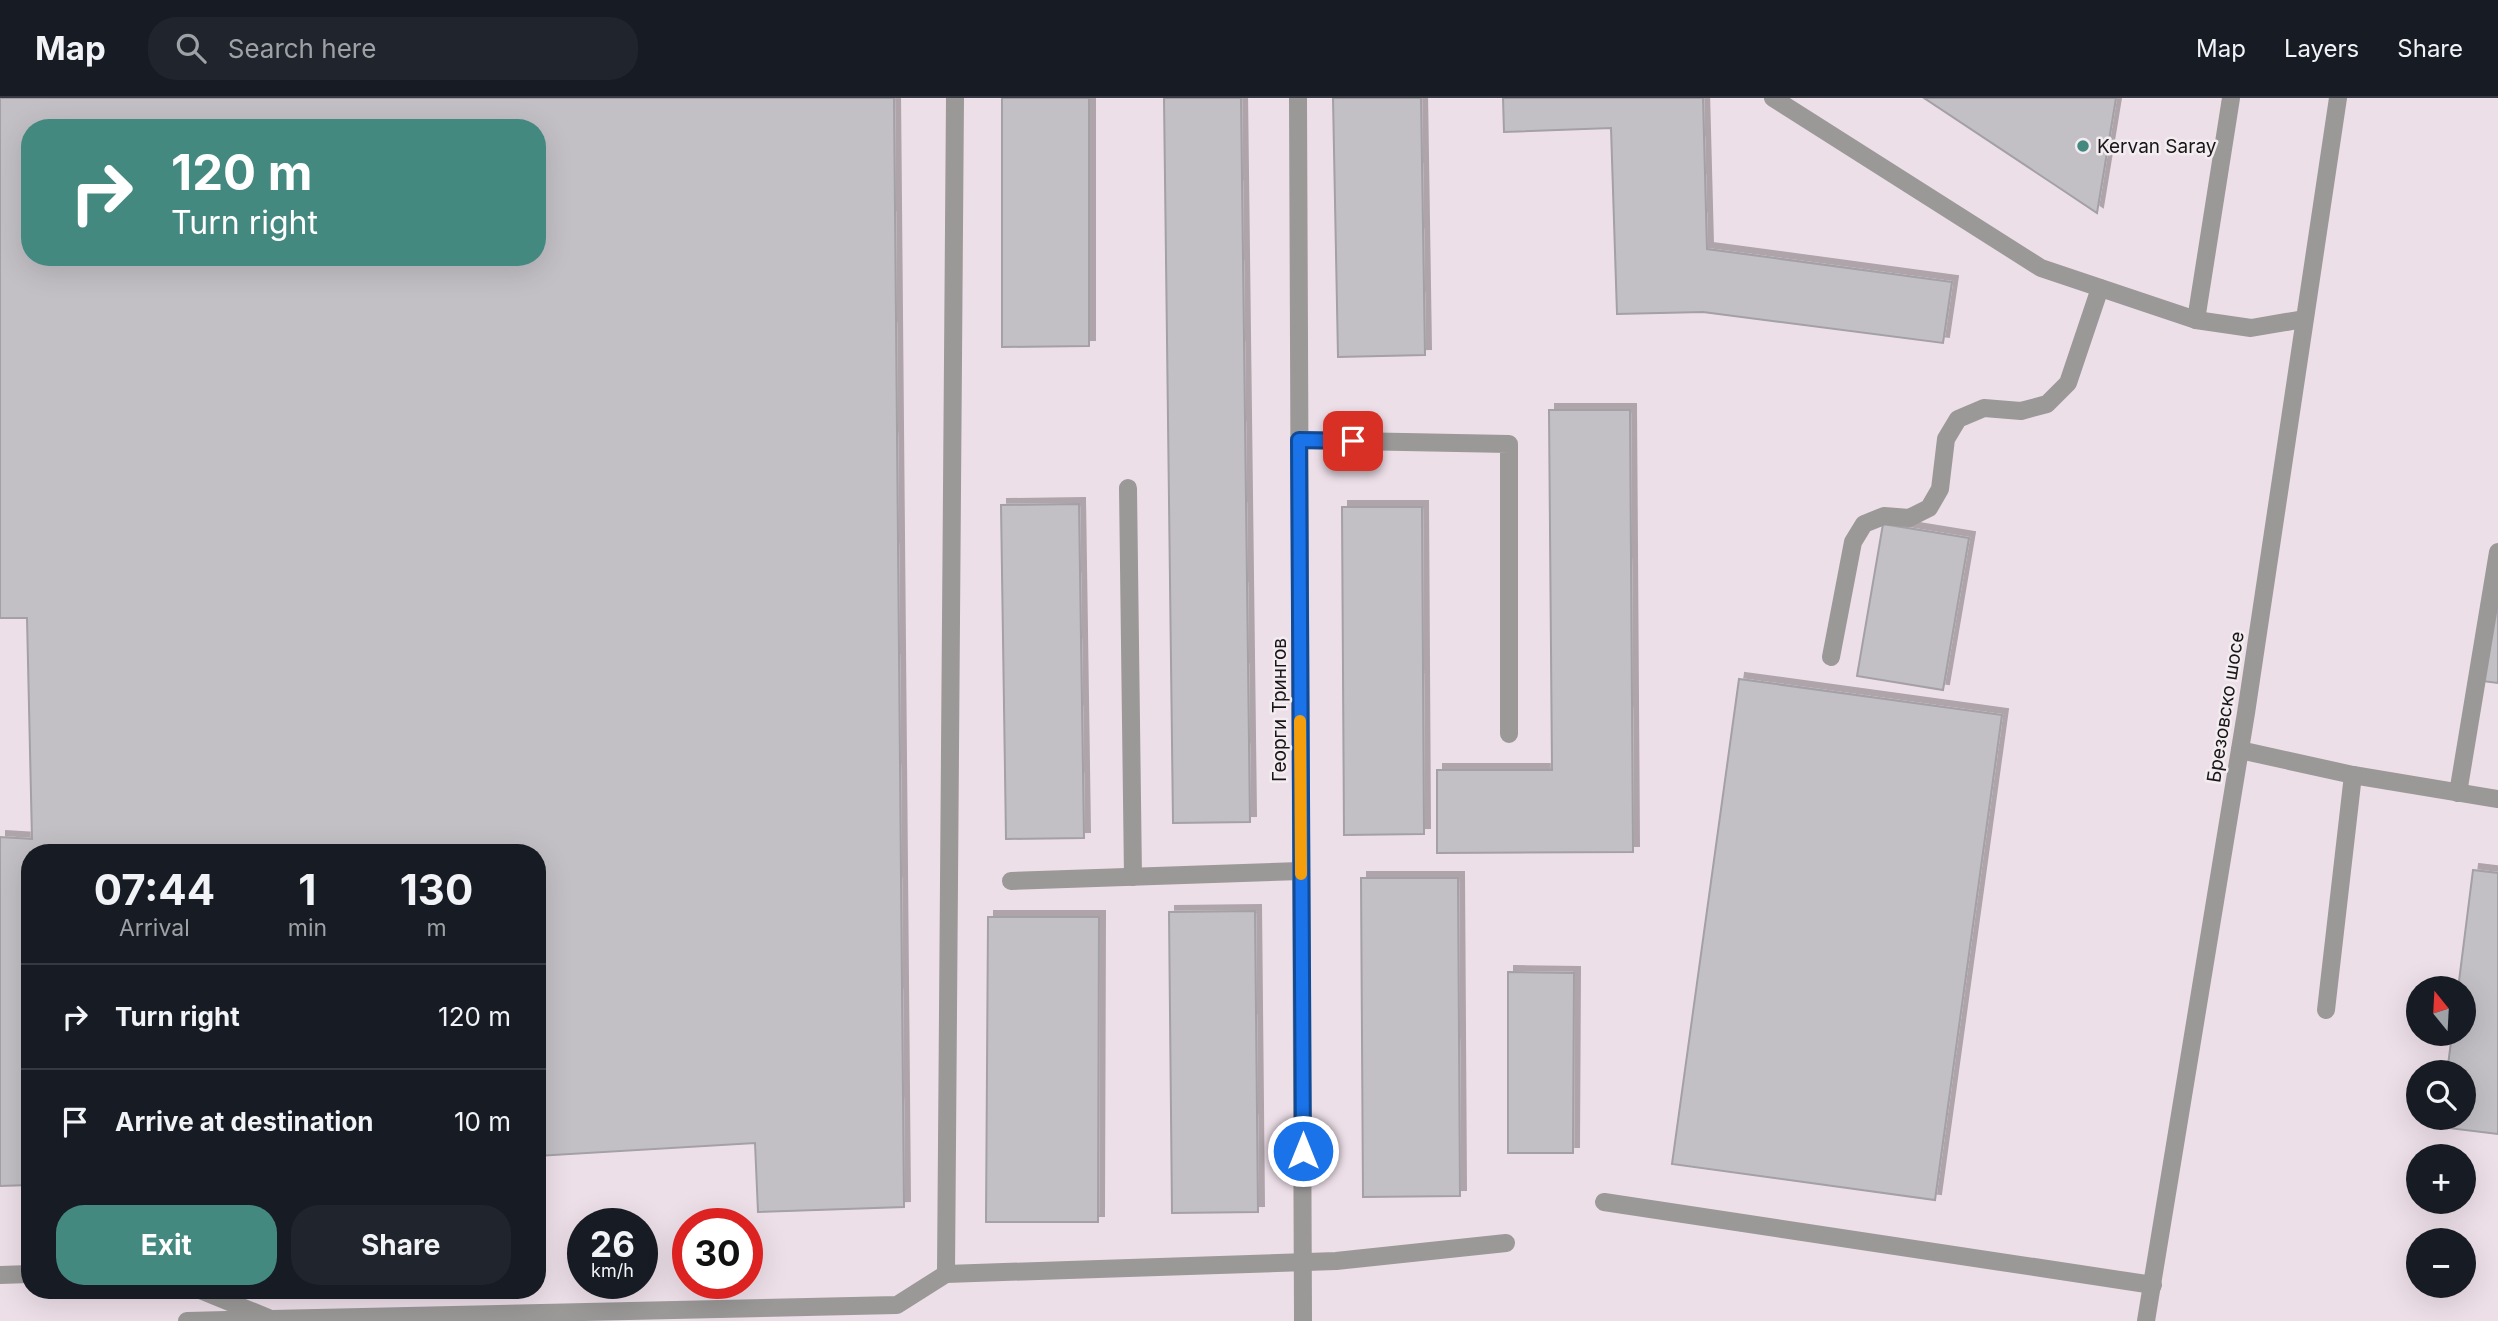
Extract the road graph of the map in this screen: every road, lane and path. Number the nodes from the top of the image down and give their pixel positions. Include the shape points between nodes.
1 (955, 98) edge
2 (1298, 98) edge
3 (1773, 98) edge
4 (2231, 98) edge
5 (2338, 98) edge
6 (2100, 288) junction
7 (2304, 319) junction
8 (2196, 320) junction
9 (1299, 440) junction
10 (1128, 488) dead end
11 (2498, 552) edge
12 (1831, 657) dead end
13 (1509, 734) dead end
14 (2240, 750) junction
15 (2353, 775) junction
16 (2458, 793) junction
17 (2498, 799) edge
18 (1301, 871) junction
19 (1133, 877) junction
20 (1011, 881) dead end
21 (2326, 1010) dead end
22 (1604, 1202) dead end
23 (1506, 1243) dead end
24 (1303, 1263) junction
25 (21, 1274) edge
26 (946, 1274) junction
27 (0, 1275) edge
28 (2153, 1285) junction
29 (223, 1299) edge
30 (271, 1318) junction
31 (187, 1321) edge
32 (1303, 1321) edge
33 (2146, 1321) edge

1 - 26 street
2 - 9 street, Георги Трингов
3 - 6 street via 2041,268
4 - 8 street
5 - 7 street, Брезовско шосе
6 - 8 street
6 - 12 street via 2068,383 2047,404 2021,411 1984,408 1958,419 1946,439 1940,489 1929,508 1909,518 1884,516 1864,524 1853,541
7 - 8 street via 2251,328
7 - 14 street, Брезовско шосе
9 - 13 street via 1509,444
9 - 18 street, Георги Трингов
10 - 19 street
11 - 16 street
14 - 15 street
14 - 28 street, Брезовско шосе
15 - 16 street
15 - 21 street
16 - 17 street
18 - 19 street
18 - 24 street, Георги Трингов
19 - 20 street
22 - 28 street
23 - 24 street
24 - 26 street
24 - 32 street, Георги Трингов
25 - 27 street
26 - 30 street via 897,1305
28 - 33 street, Брезовско шосе
29 - 30 street
30 - 31 street

